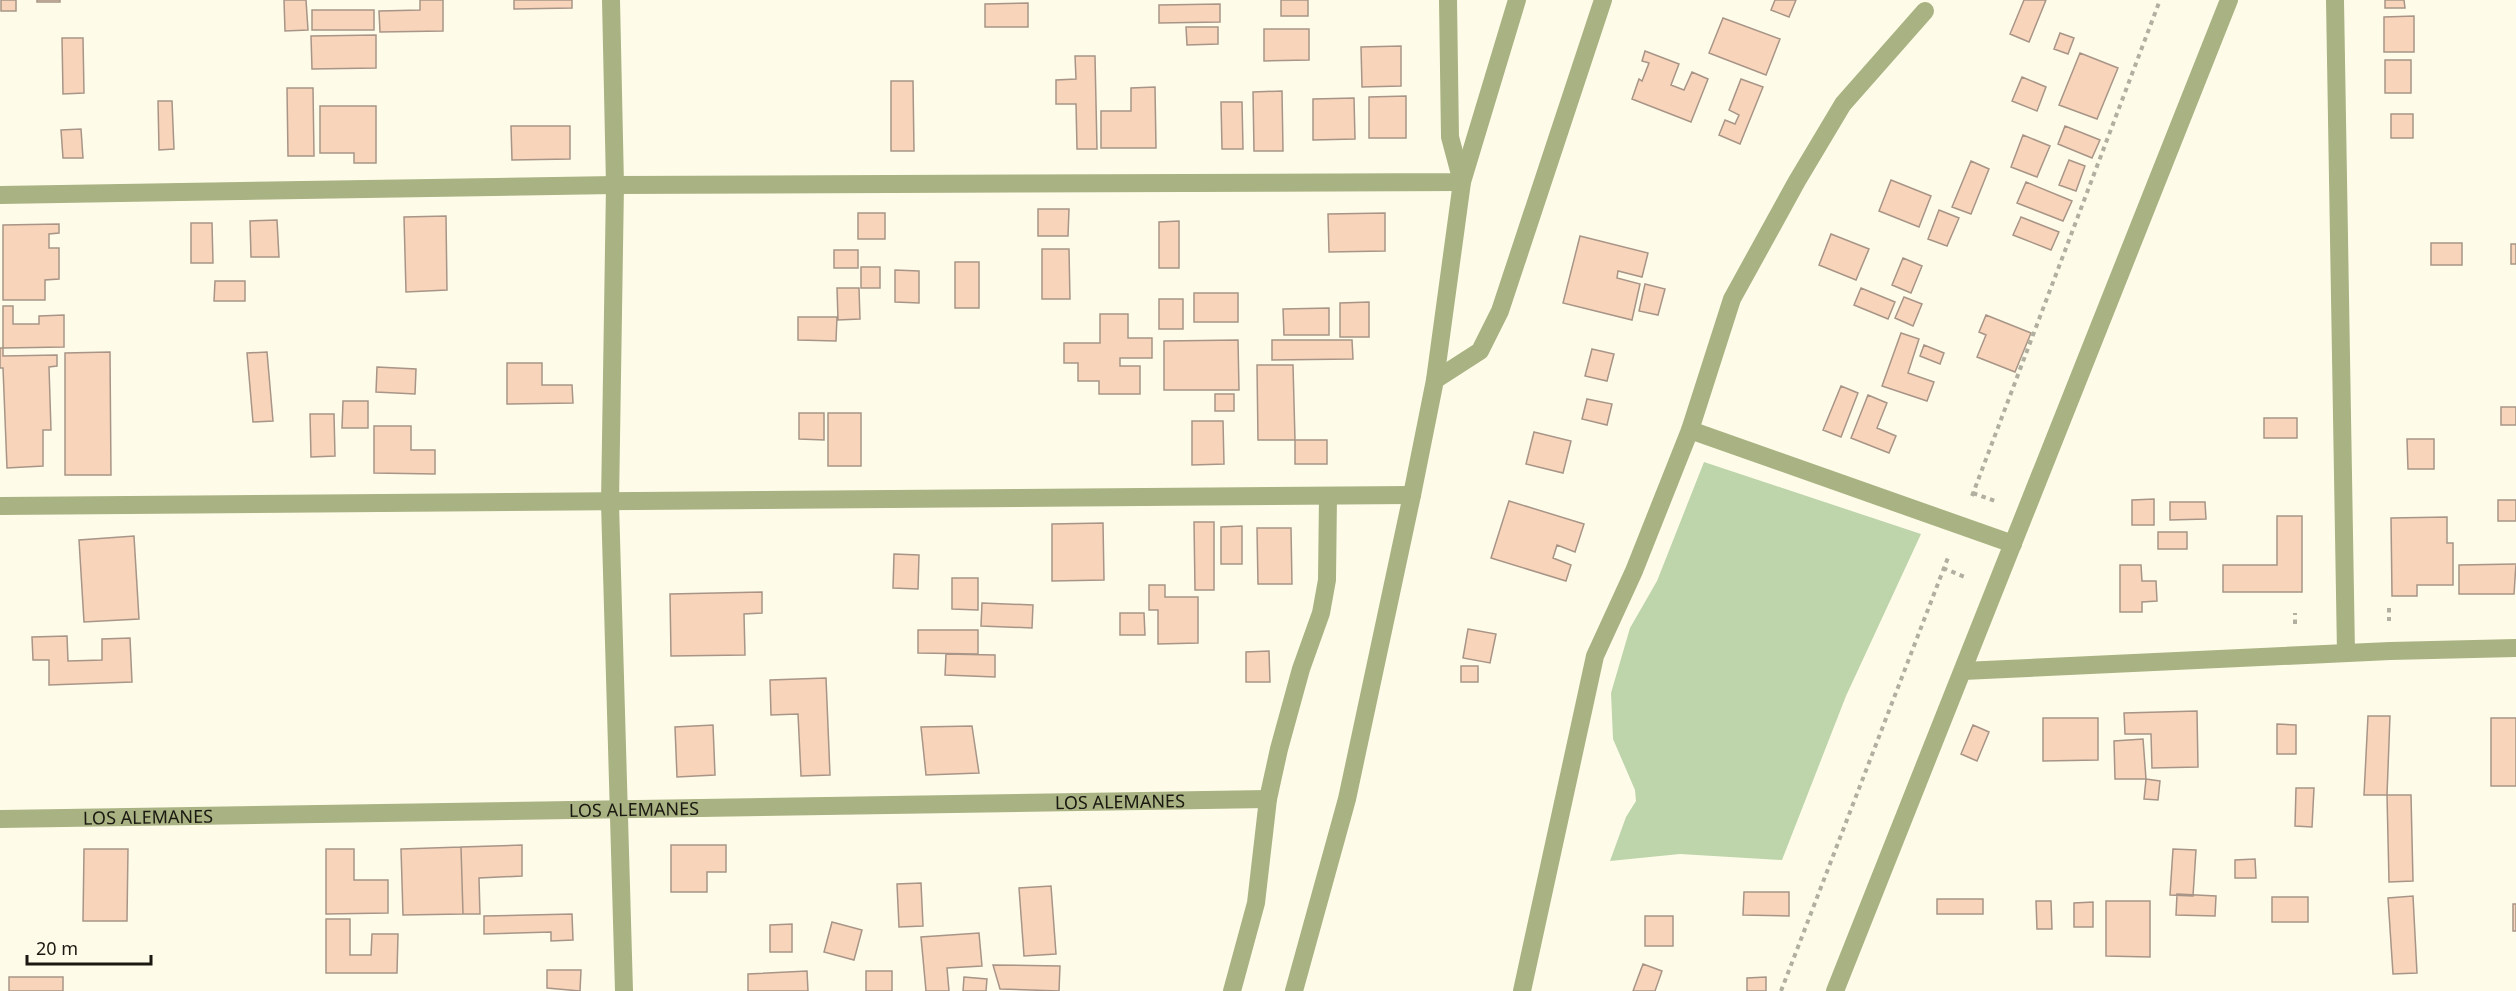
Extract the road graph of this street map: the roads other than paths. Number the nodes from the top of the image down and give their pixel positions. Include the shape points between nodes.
1 (611, 0) edge
2 (1448, 0) edge
3 (1517, 0) edge
4 (1603, 0) edge
5 (2229, 0) edge
6 (2335, 0) edge
7 (1925, 11) dead end
8 (1462, 182) junction
9 (615, 184) junction
10 (0, 195) edge
11 (1435, 380) junction
12 (1690, 430) junction
13 (1412, 495) junction
14 (1328, 496) junction
15 (610, 503) junction
16 (0, 506) edge
17 (2013, 544) junction
18 (2516, 648) edge
19 (2346, 653) junction
20 (1963, 671) junction
21 (1268, 800) junction
22 (618, 808) junction
23 (0, 819) edge
24 (624, 991) edge
25 (1232, 991) edge
26 (1294, 991) edge
27 (1522, 991) edge
28 (1836, 991) edge

1 - 9 street
2 - 8 street via 1450,137
3 - 8 street
4 - 11 street via 1500,311 1480,351
5 - 17 street
6 - 19 street
7 - 12 street via 1844,104 1797,181 1732,299
8 - 9 street
8 - 11 street
9 - 10 street
9 - 15 street
11 - 13 street
12 - 17 street
12 - 27 street via 1634,571 1595,656
13 - 14 street
13 - 26 street via 1347,799
14 - 15 street
14 - 21 street via 1327,580 1321,613 1300,669
15 - 16 street
15 - 22 street
17 - 20 street
18 - 19 street
19 - 20 street
20 - 28 street
21 - 22 street, LOS ALEMANES
21 - 25 street via 1256,903
22 - 23 street, LOS ALEMANES
22 - 24 street

